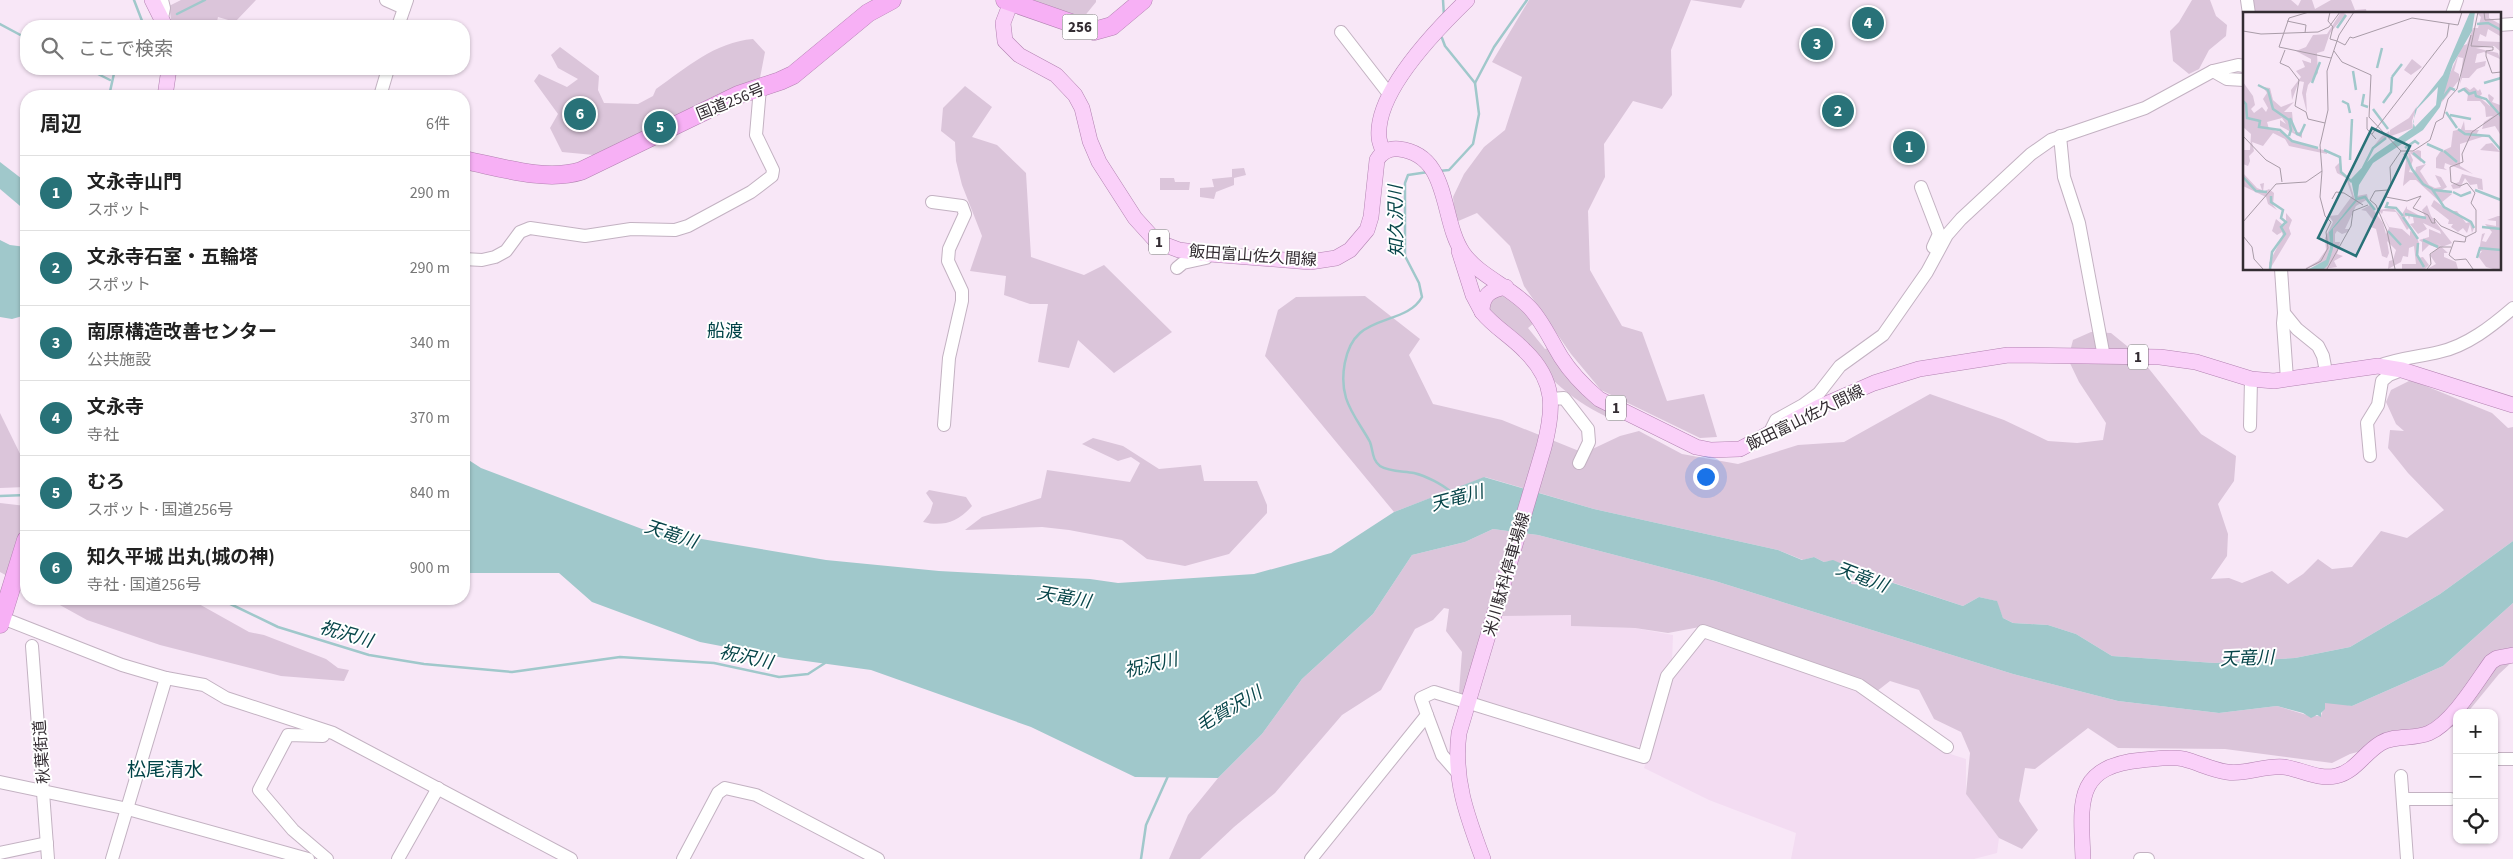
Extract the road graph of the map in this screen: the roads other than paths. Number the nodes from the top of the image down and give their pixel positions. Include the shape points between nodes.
1 (152, 0) edge
2 (162, 0) edge
3 (386, 0) edge
4 (892, 0) edge
5 (1143, 0) edge
6 (1467, 0) edge
7 (2457, 0) edge
8 (1008, 1) edge
9 (406, 4) edge
10 (2453, 12) edge
11 (162, 20) edge
12 (163, 20) edge
13 (400, 20) edge
14 (2513, 24) edge
15 (2500, 25) edge
16 (1341, 32) dead end
17 (2243, 66) edge
18 (2214, 71) junction
19 (169, 75) edge
20 (386, 75) edge
21 (2243, 80) edge
22 (760, 88) junction
23 (166, 90) edge
24 (382, 90) edge
25 (1389, 94) junction
26 (2060, 136) junction
27 (1383, 152) junction
28 (470, 161) edge
29 (1921, 187) dead end
30 (932, 202) dead end
31 (1457, 242) junction
32 (1209, 254) junction
33 (470, 259) edge
34 (1177, 268) dead end
35 (2281, 270) edge
36 (1927, 272) junction
37 (1506, 287) junction
38 (2513, 308) edge
39 (1482, 312) junction
40 (2284, 313) junction
41 (2104, 356) junction
42 (2378, 366) junction
43 (2402, 370) junction
44 (2326, 372) junction
45 (2251, 379) junction
46 (2287, 380) junction
47 (1551, 399) junction
48 (2513, 405) edge
49 (944, 426) dead end
50 (2250, 426) dead end
51 (1769, 434) junction
52 (2370, 456) dead end
53 (1579, 463) dead end
54 (20, 559) edge
55 (1, 618) edge
56 (32, 646) dead end
57 (2513, 655) edge
58 (166, 678) junction
59 (1469, 702) junction
60 (1427, 715) junction
61 (333, 733) junction
62 (1947, 747) dead end
63 (2498, 759) edge
64 (2513, 759) edge
65 (1457, 772) junction
66 (2401, 776) dead end
67 (0, 782) edge
68 (438, 788) junction
69 (44, 791) junction
70 (2402, 799) junction
71 (2451, 799) dead end
72 (128, 809) junction
73 (47, 843) junction
74 (0, 853) edge
75 (48, 859) edge
76 (112, 859) edge
77 (308, 859) edge
78 (327, 859) edge
79 (398, 859) edge
80 (571, 859) edge
81 (683, 859) edge
82 (878, 859) edge
83 (1311, 859) edge
84 (1483, 859) edge
85 (2083, 859) edge
86 (2140, 859) edge
87 (2148, 859) edge
88 (2406, 859) edge

1 - 11 main road
2 - 12 street
3 - 9 street
4 - 22 highway, 国道256号 via 868,13 805,67 780,82
5 - 8 highway, 256 via 1112,26 1094,31
6 - 25 main road
7 - 10 street
8 - 32 main road, 飯田富山佐久間線 / 1 via 1003,22 1005,40 1018,55 1056,75 1075,95 1094,151 1135,218 1163,244
9 - 13 street
14 - 15 street
16 - 25 street
17 - 18 street
18 - 21 street via 2227,79
18 - 26 street via 2145,108
19 - 23 main road
20 - 24 street
22 - 28 highway, 国道256号 via 738,95 570,174 533,172
22 - 33 street via 756,134 773,170 772,176 751,192 675,230 631,229 585,236 530,228 520,232 506,251 495,257
25 - 27 main road via 1379,136
26 - 36 street via 2031,154 1961,219
26 - 41 street via 2064,177 2079,223
27 - 31 main road, 飯田富山佐久間線 / 1 via 1406,150 1422,157 1434,172
27 - 32 main road, 飯田富山佐久間線 / 1 via 1377,160 1367,230 1343,254 1310,262
29 - 36 street via 1939,234 1929,257
30 - 49 street via 962,206 965,214 949,249 948,261 962,291 962,301 949,358
31 - 37 main road, 飯田富山佐久間線 / 1 via 1473,264
31 - 39 main road, 米川駄科停車場線 via 1472,295
32 - 34 street
35 - 40 street
36 - 51 street via 1883,335 1840,366 1819,393 1776,420
37 - 39 main road via 1487,294 1482,300
37 - 51 main road, 飯田富山佐久間線 / 1 via 1533,311 1566,364 1599,399 1696,447 1740,449
38 - 42 street via 2487,330 2441,352 2395,359
39 - 47 main road, 米川駄科停車場線 via 1536,363
40 - 44 street via 2318,346
40 - 46 street
41 - 45 main road, 飯田富山佐久間線 / 1 via 2160,357 2196,362
41 - 51 main road, 飯田富山佐久間線 / 1 via 2008,355 1919,369 1874,383
42 - 43 main road, 飯田富山佐久間線 / 1
42 - 44 main road, 飯田富山佐久間線 / 1
43 - 48 main road, 飯田富山佐久間線 / 1
43 - 52 street via 2382,381 2378,405 2367,423
44 - 46 main road, 飯田富山佐久間線 / 1
45 - 46 main road, 飯田富山佐久間線 / 1
45 - 50 street
47 - 53 street via 1564,398 1588,429 1589,442
47 - 59 main road, 米川駄科停車場線 via 1544,447
54 - 55 highway
55 - 58 street via 122,666
56 - 69 street, 秋葉街道
57 - 85 main road via 2491,662 2456,709 2433,731 2386,740 2347,772 2334,777 2272,767 2244,773 2228,772 2182,758 2116,764 2096,776 2086,789 2082,801
58 - 61 street via 204,685 226,698
58 - 72 street
59 - 60 street via 1434,692 1421,698
59 - 62 street via 1644,757 1668,676 1703,631 1859,685
59 - 65 main road, 米川駄科停車場線 via 1459,733
60 - 65 street via 1442,755
60 - 83 street
61 - 68 street
61 - 78 street via 288,735 259,790 293,830
63 - 64 street
65 - 84 main road, 米川駄科停車場線
66 - 70 street
67 - 69 street
68 - 79 street
68 - 80 street
69 - 72 street
69 - 73 street, 秋葉街道
70 - 71 street
70 - 88 street
72 - 76 street
72 - 77 street
73 - 74 street
73 - 75 street, 秋葉街道
81 - 82 street via 718,793 725,788 760,797
86 - 87 street

